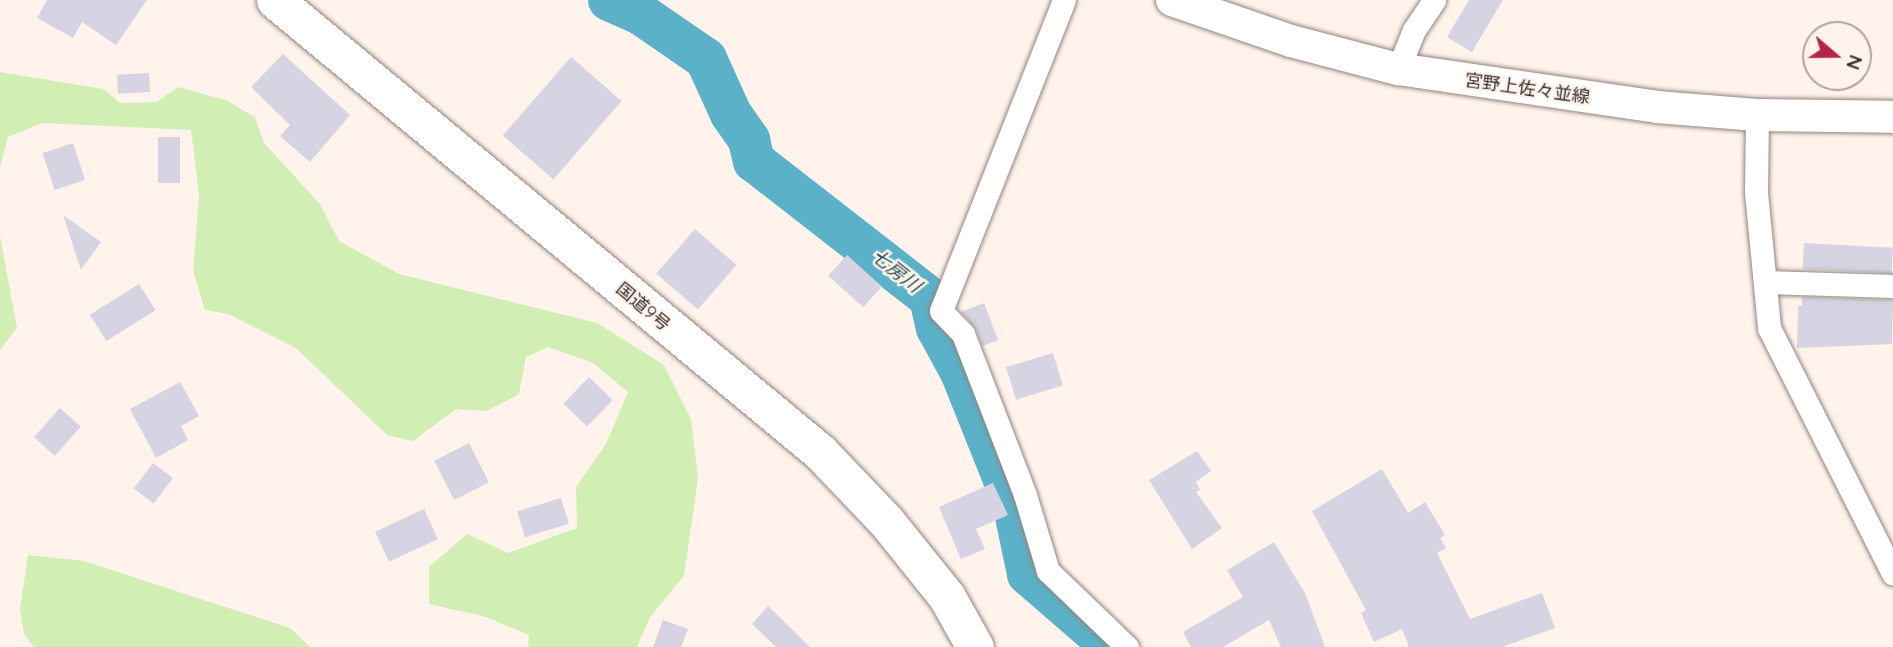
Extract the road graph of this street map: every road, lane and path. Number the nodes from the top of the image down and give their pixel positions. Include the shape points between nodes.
1 (275, 0) edge
2 (1064, 0) edge
3 (1172, 0) edge
4 (1434, 0) edge
5 (1398, 69) junction
6 (1757, 115) junction
7 (1893, 117) edge
8 (1766, 282) junction
9 (1893, 286) edge
10 (1893, 573) edge
11 (975, 647) edge
12 (1127, 647) edge

1 - 11 highway, 国道9号 via 820,452 886,521 929,575
2 - 12 street via 941,311 963,334 1025,495 1048,571
3 - 5 main road, 宮野上佐々並線 via 1291,41
4 - 5 street
5 - 6 main road, 宮野上佐々並線 via 1596,99
6 - 7 main road, 宮野上佐々並線
6 - 8 street via 1756,192
8 - 9 street
8 - 10 street via 1769,328

